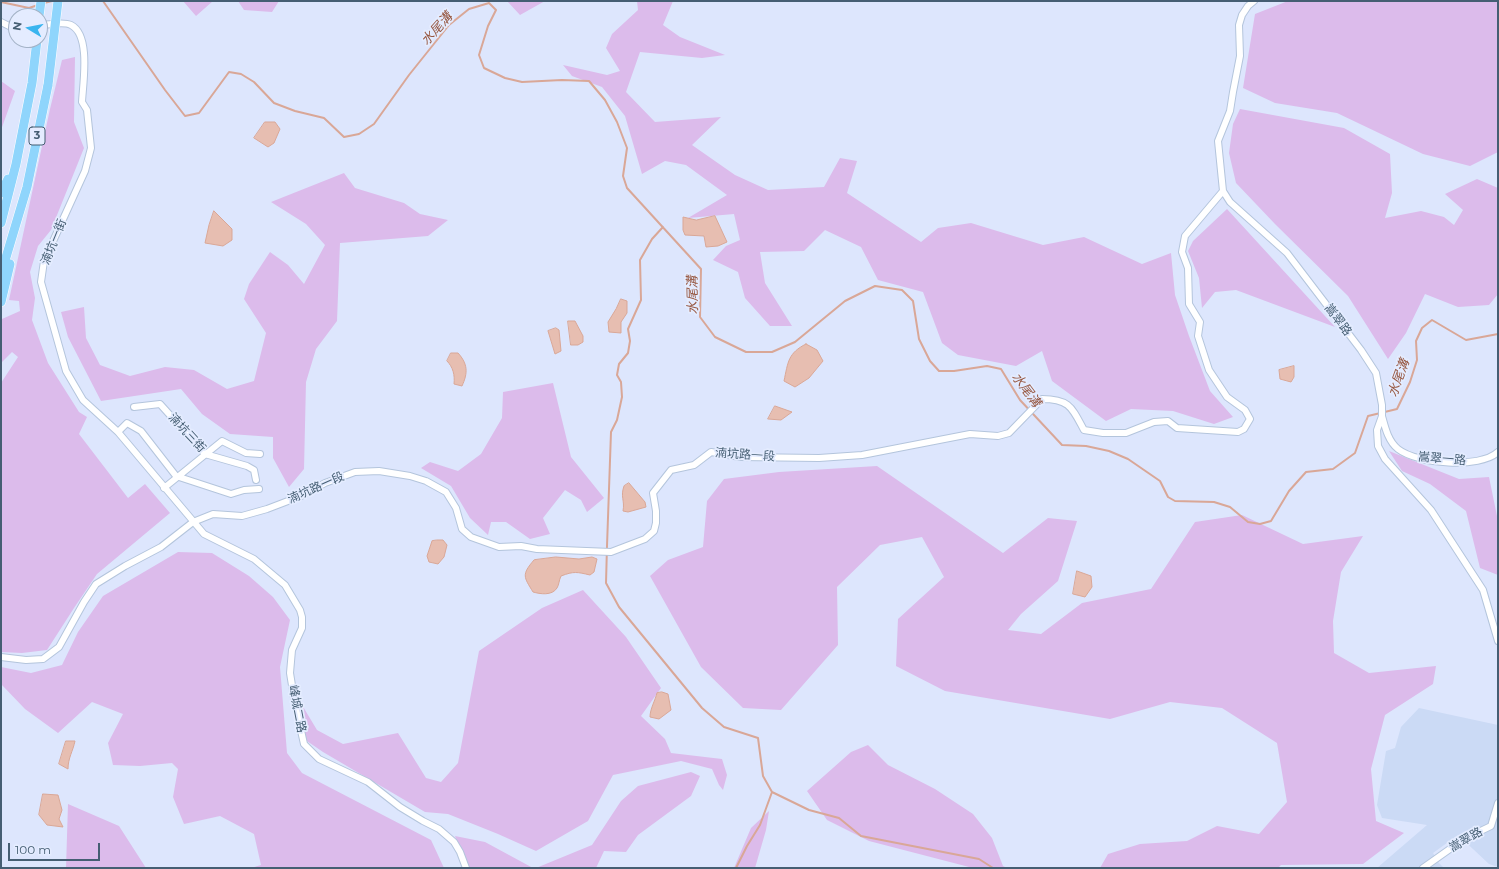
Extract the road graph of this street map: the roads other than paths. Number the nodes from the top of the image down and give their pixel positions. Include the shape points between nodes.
1 (58, 1) edge
2 (1254, 1) edge
3 (48, 25) edge
4 (36, 48) edge
5 (16, 164) junction
6 (27, 187) junction
7 (1223, 191) junction
8 (1, 193) edge
9 (1, 224) edge
10 (1, 274) edge
11 (1, 302) edge
12 (134, 407) dead end
13 (1382, 416) junction
14 (118, 432) junction
15 (1498, 452) edge
16 (205, 454) junction
17 (260, 454) dead end
18 (176, 476) junction
19 (256, 480) dead end
20 (164, 488) junction
21 (259, 489) dead end
22 (193, 522) junction
23 (1498, 641) edge
24 (1, 657) edge
25 (1498, 803) edge
26 (466, 868) edge
27 (1423, 868) edge

1 - 6 highway, 3, bridge via 48,85
2 - 7 street via 1242,15 1239,25 1240,56 1230,111 1218,141
3 - 14 street, 湳坑一街 via 72,25 84,44 82,102 87,110 90,148 85,171 44,261 40,282 66,371 83,400
4 - 5 highway, 3
5 - 8 highway
5 - 9 highway, 3
6 - 10 highway, 3
6 - 11 highway
7 - 13 street, 嵩翠路 via 1230,202 1287,253 1361,350 1376,373
7 - 22 street, 湳坑路一段 via 1185,236 1182,252 1188,268 1189,304 1200,322 1198,336 1209,370 1226,398 1245,410 1250,419 1244,429 1238,432 1178,428 1168,422 1154,422 1126,433 1103,434 1084,430 1072,407 1055,399 1042,399 1009,433 998,436 970,434 862,454 819,458 740,457 711,452 694,465 671,470 653,493 656,517 654,531 645,539 611,552 499,547 471,537 462,529 456,508 446,492 426,481 379,471 355,472 325,483 301,496 242,516 214,514
12 - 16 street, 湳坑三街 via 160,404
13 - 15 street, 嵩翠一路 via 1391,440 1398,449 1420,459 1473,462 1486,459
13 - 23 street, 嵩翠路 via 1377,430 1378,446 1385,459 1431,510 1483,590
14 - 18 street via 127,423 141,431
14 - 20 street, 湳坑一街
16 - 17 street via 222,441 246,453
16 - 18 street
16 - 19 street, 湳坑三街 via 247,466 254,470
18 - 20 street
18 - 21 street via 231,494
20 - 22 street, 湳坑一街
22 - 24 street, 湳坑路一段 via 161,547 96,584 59,647 43,659
22 - 26 street, 峰城二路 via 204,534 254,559 285,585 300,610 302,628 292,650 290,673 304,744 319,759 368,782 400,807 439,829 454,842
25 - 27 street, 嵩翠路 via 1490,826 1464,839

